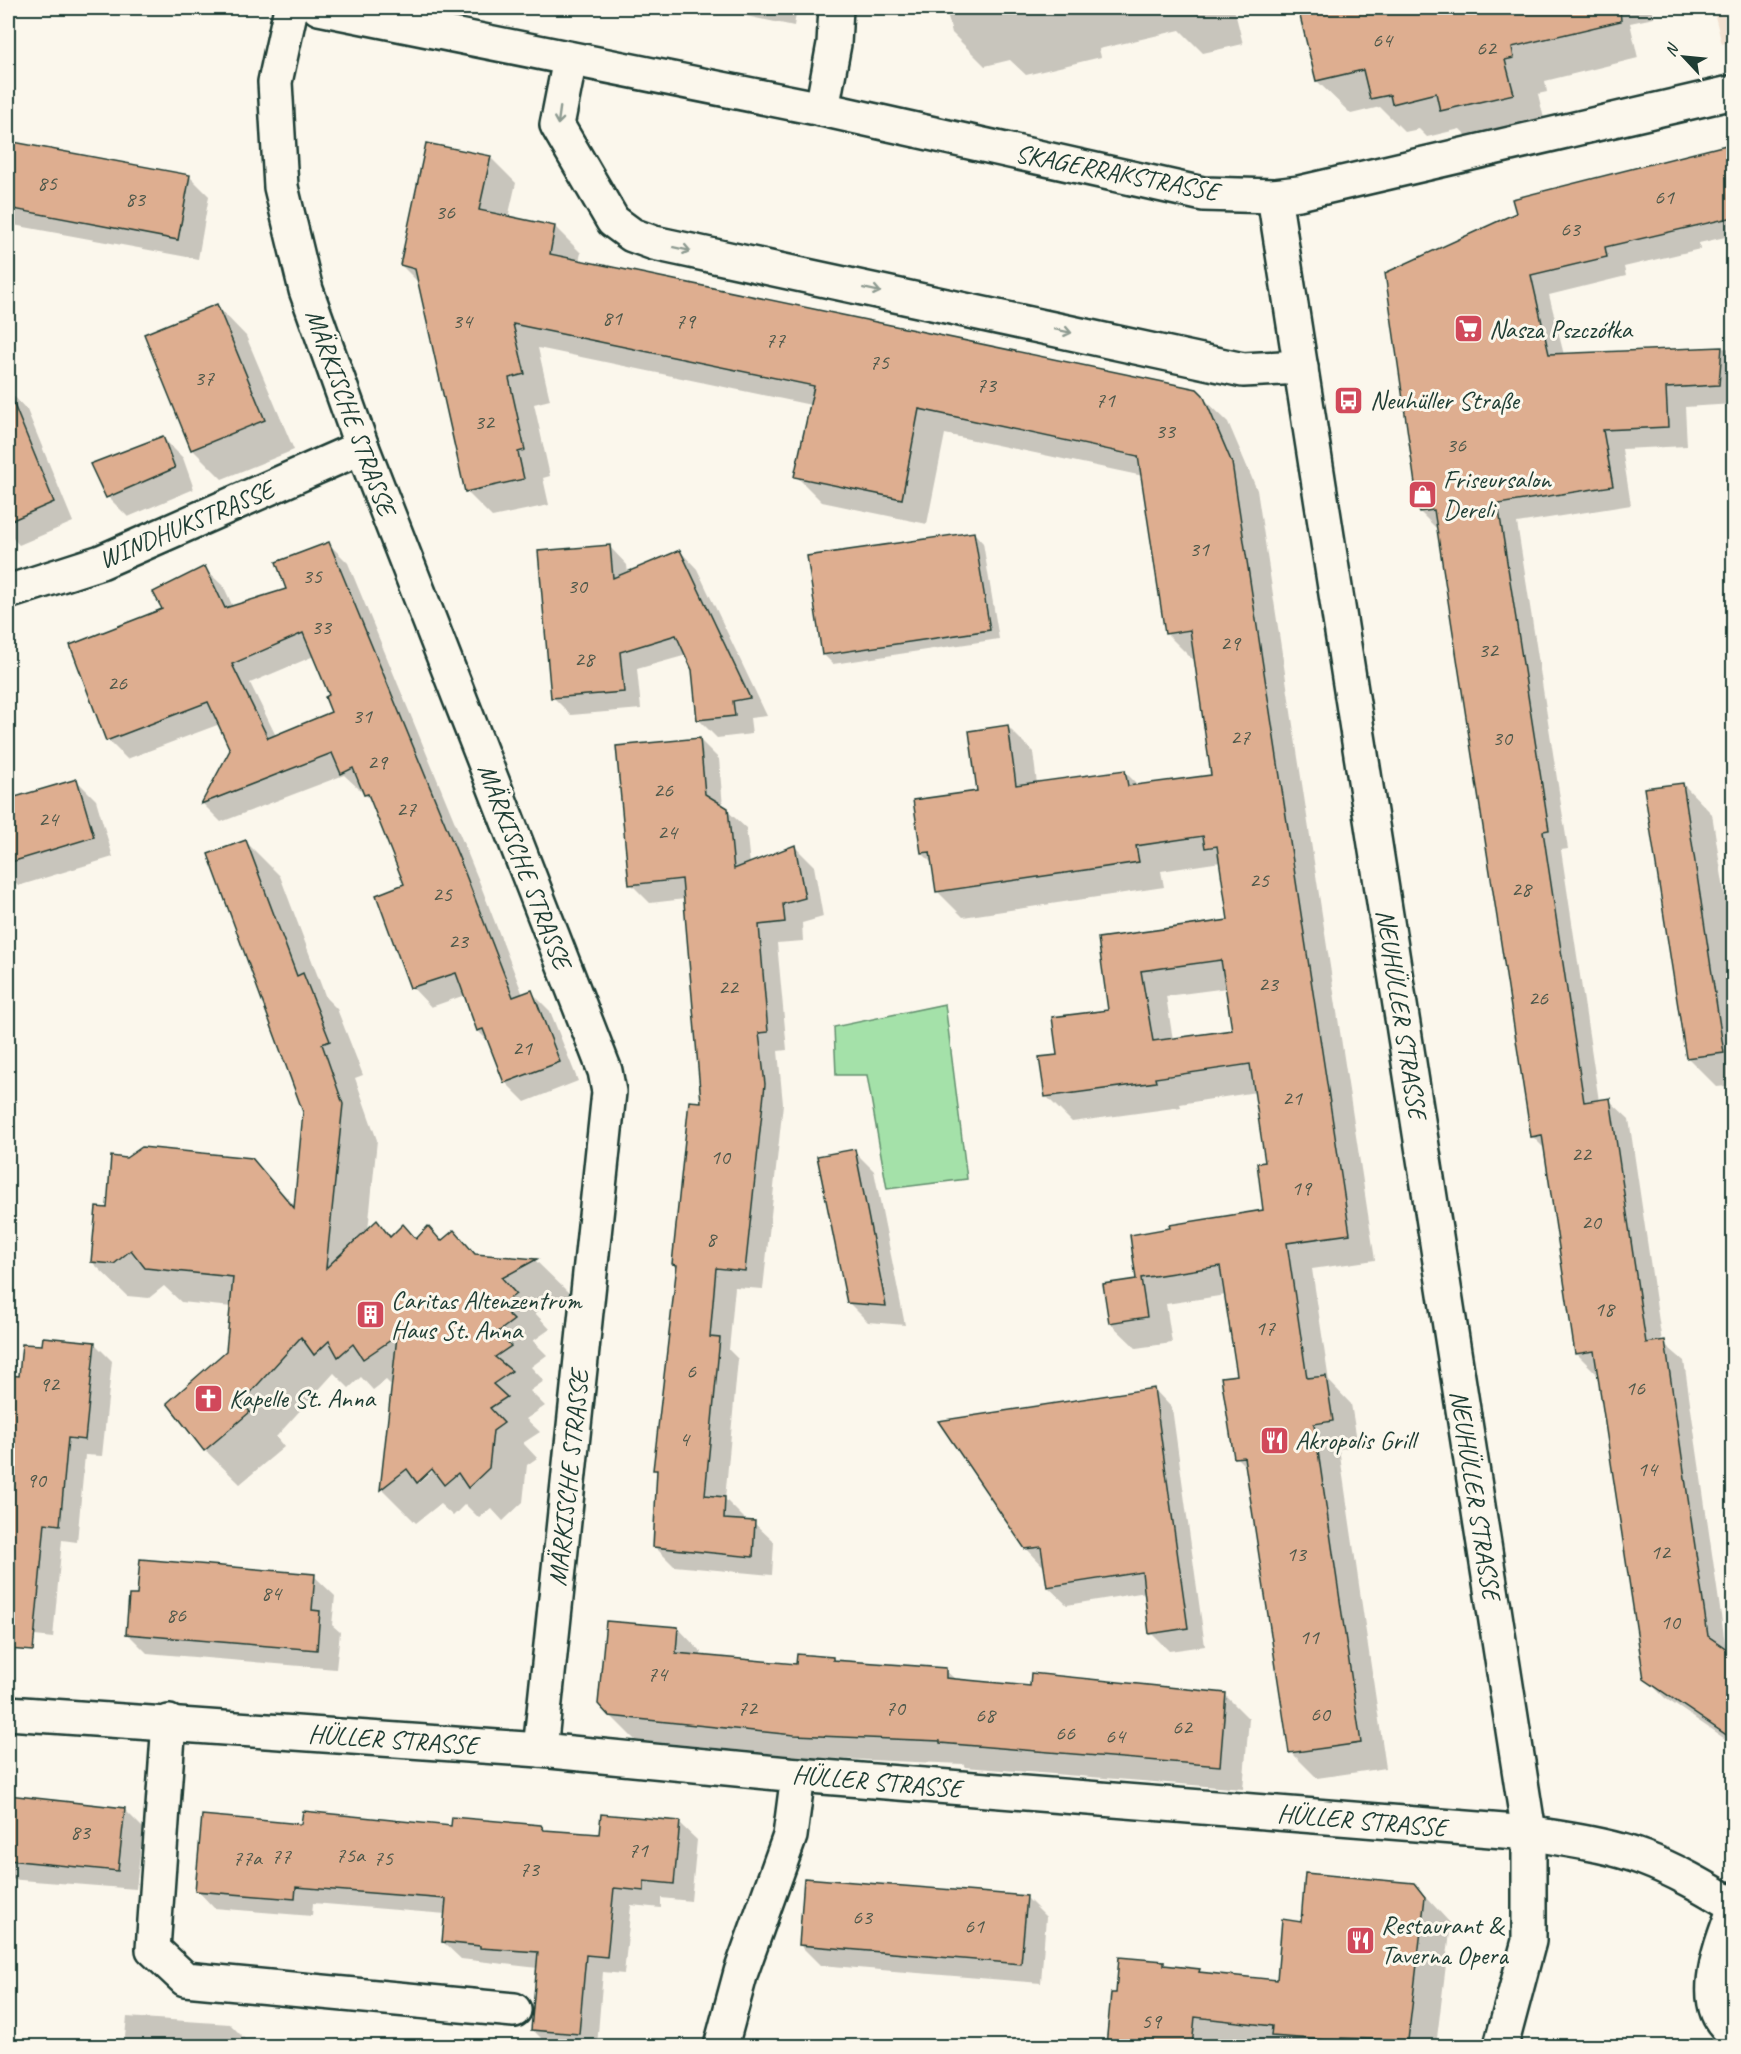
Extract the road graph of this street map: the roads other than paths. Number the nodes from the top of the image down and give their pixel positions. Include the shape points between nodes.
1 (291, 8) edge
2 (319, 8) edge
3 (836, 8) edge
4 (570, 59) junction
5 (1734, 92) edge
6 (822, 109) junction
7 (1274, 196) junction
8 (1301, 367) junction
9 (362, 447) junction
10 (8, 592) edge
11 (8, 1713) edge
12 (169, 1722) junction
13 (540, 1750) junction
14 (798, 1775) junction
15 (1529, 1833) junction
16 (1734, 1905) edge
17 (1734, 1910) edge
18 (514, 2010) dead end
19 (1734, 2032) edge
20 (721, 2046) edge
21 (1501, 2046) edge

1 - 9 street, MÄRKISCHE STRASSE via 274,82 281,187 306,290
2 - 4 street, SKAGERRAKSTRASSE
3 - 6 street
4 - 6 street, SKAGERRAKSTRASSE
4 -> 8 street via 557,125 613,221 632,235 654,243 1243,370
5 - 7 street, SKAGERRAKSTRASSE via 1299,194
6 - 7 street, SKAGERRAKSTRASSE via 1203,194
7 - 8 street, NEUHÜLLER STRASSE
8 - 15 street, NEUHÜLLER STRASSE
9 - 10 street, WINDHUKSTRASSE via 101,562
9 - 13 street, MÄRKISCHE STRASSE via 605,1071 609,1092
11 - 12 street, HÜLLER STRASSE
12 - 13 street, HÜLLER STRASSE
12 - 18 street via 153,1949 185,1978
13 - 14 street, HÜLLER STRASSE
14 - 15 street, HÜLLER STRASSE
14 - 20 street via 790,1836 741,1972
15 - 16 street, HÜLLER STRASSE via 1599,1845 1642,1858
15 - 21 street, NEUHÜLLER STRASSE via 1529,1941
17 - 19 street via 1713,1981 1718,2012

